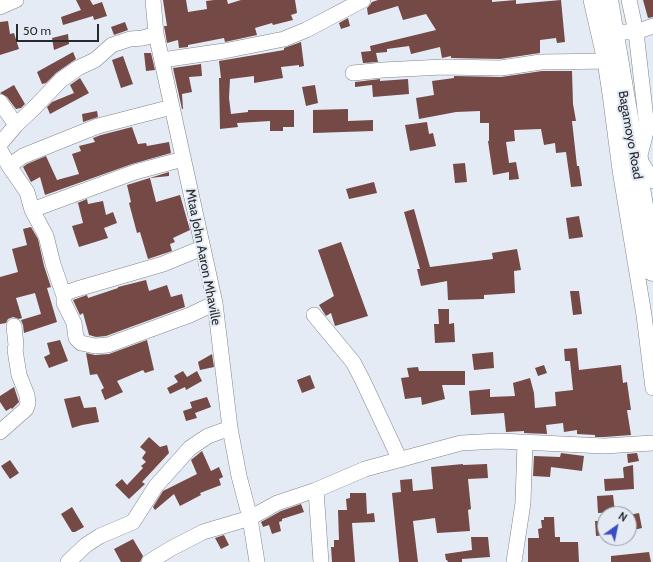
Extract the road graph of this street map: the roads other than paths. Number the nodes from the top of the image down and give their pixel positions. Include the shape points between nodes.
1 (16, 0) edge
2 (153, 0) edge
3 (363, 0) edge
4 (591, 0) edge
5 (607, 0) edge
6 (629, 0) edge
7 (0, 7) edge
8 (653, 26) edge
9 (613, 32) junction
10 (636, 32) junction
11 (156, 34) junction
12 (162, 60) junction
13 (611, 61) junction
14 (353, 73) dead end
15 (0, 102) edge
16 (172, 107) junction
17 (16, 125) junction
18 (0, 144) edge
19 (0, 150) edge
20 (637, 156) junction
21 (183, 159) junction
22 (9, 166) junction
23 (653, 181) edge
24 (32, 210) junction
25 (202, 248) junction
26 (653, 270) edge
27 (64, 296) junction
28 (215, 303) junction
29 (314, 315) dead end
30 (14, 326) dead end
31 (653, 388) edge
32 (230, 428) junction
33 (0, 432) edge
34 (525, 442) junction
35 (653, 444) edge
36 (400, 460) junction
37 (316, 490) junction
38 (250, 518) junction
39 (68, 562) edge
40 (149, 562) edge
41 (257, 562) edge
42 (321, 562) edge
43 (514, 562) edge

1 - 7 street
2 - 11 street, Mtaa John Aaron Mhaville
3 - 12 street via 284,39
4 - 13 street
5 - 9 highway, Bagamoyo Road
6 - 10 street
8 - 10 street
9 - 10 street
9 - 13 highway, Bagamoyo Road
10 - 20 street via 647,128
11 - 12 street, Mtaa John Aaron Mhaville
11 - 17 street via 112,44 95,60 61,80
12 - 16 street, Mtaa John Aaron Mhaville
13 - 14 street via 541,62 501,68 443,67
13 - 20 highway, Bagamoyo Road
13 - 31 street via 620,170 644,315
15 - 17 street
16 - 21 street, Mtaa John Aaron Mhaville
16 - 22 street via 98,126 23,156
17 - 18 street
19 - 22 street
20 - 23 street
20 - 26 highway, Bagamoyo Road
21 - 24 street via 135,172
21 - 25 street, Mtaa John Aaron Mhaville
22 - 24 street via 27,192
24 - 27 street via 46,236
25 - 27 street via 163,264 68,292
25 - 28 street, Mtaa John Aaron Mhaville
27 - 28 street via 64,302 74,323 76,338 81,343 94,346 108,346
28 - 32 street, Mtaa John Aaron Mhaville
29 - 36 street via 356,368
30 - 33 street via 19,375 28,403 26,409
32 - 38 street, Mtaa John Aaron Mhaville
32 - 39 street via 208,436 190,448 156,486 133,522 100,536
34 - 35 street via 604,446
34 - 36 street via 462,443
34 - 43 street via 523,503
36 - 37 street via 365,469
37 - 38 street via 277,503
37 - 42 street
38 - 40 street via 203,532
38 - 41 street, Mtaa John Aaron Mhaville

